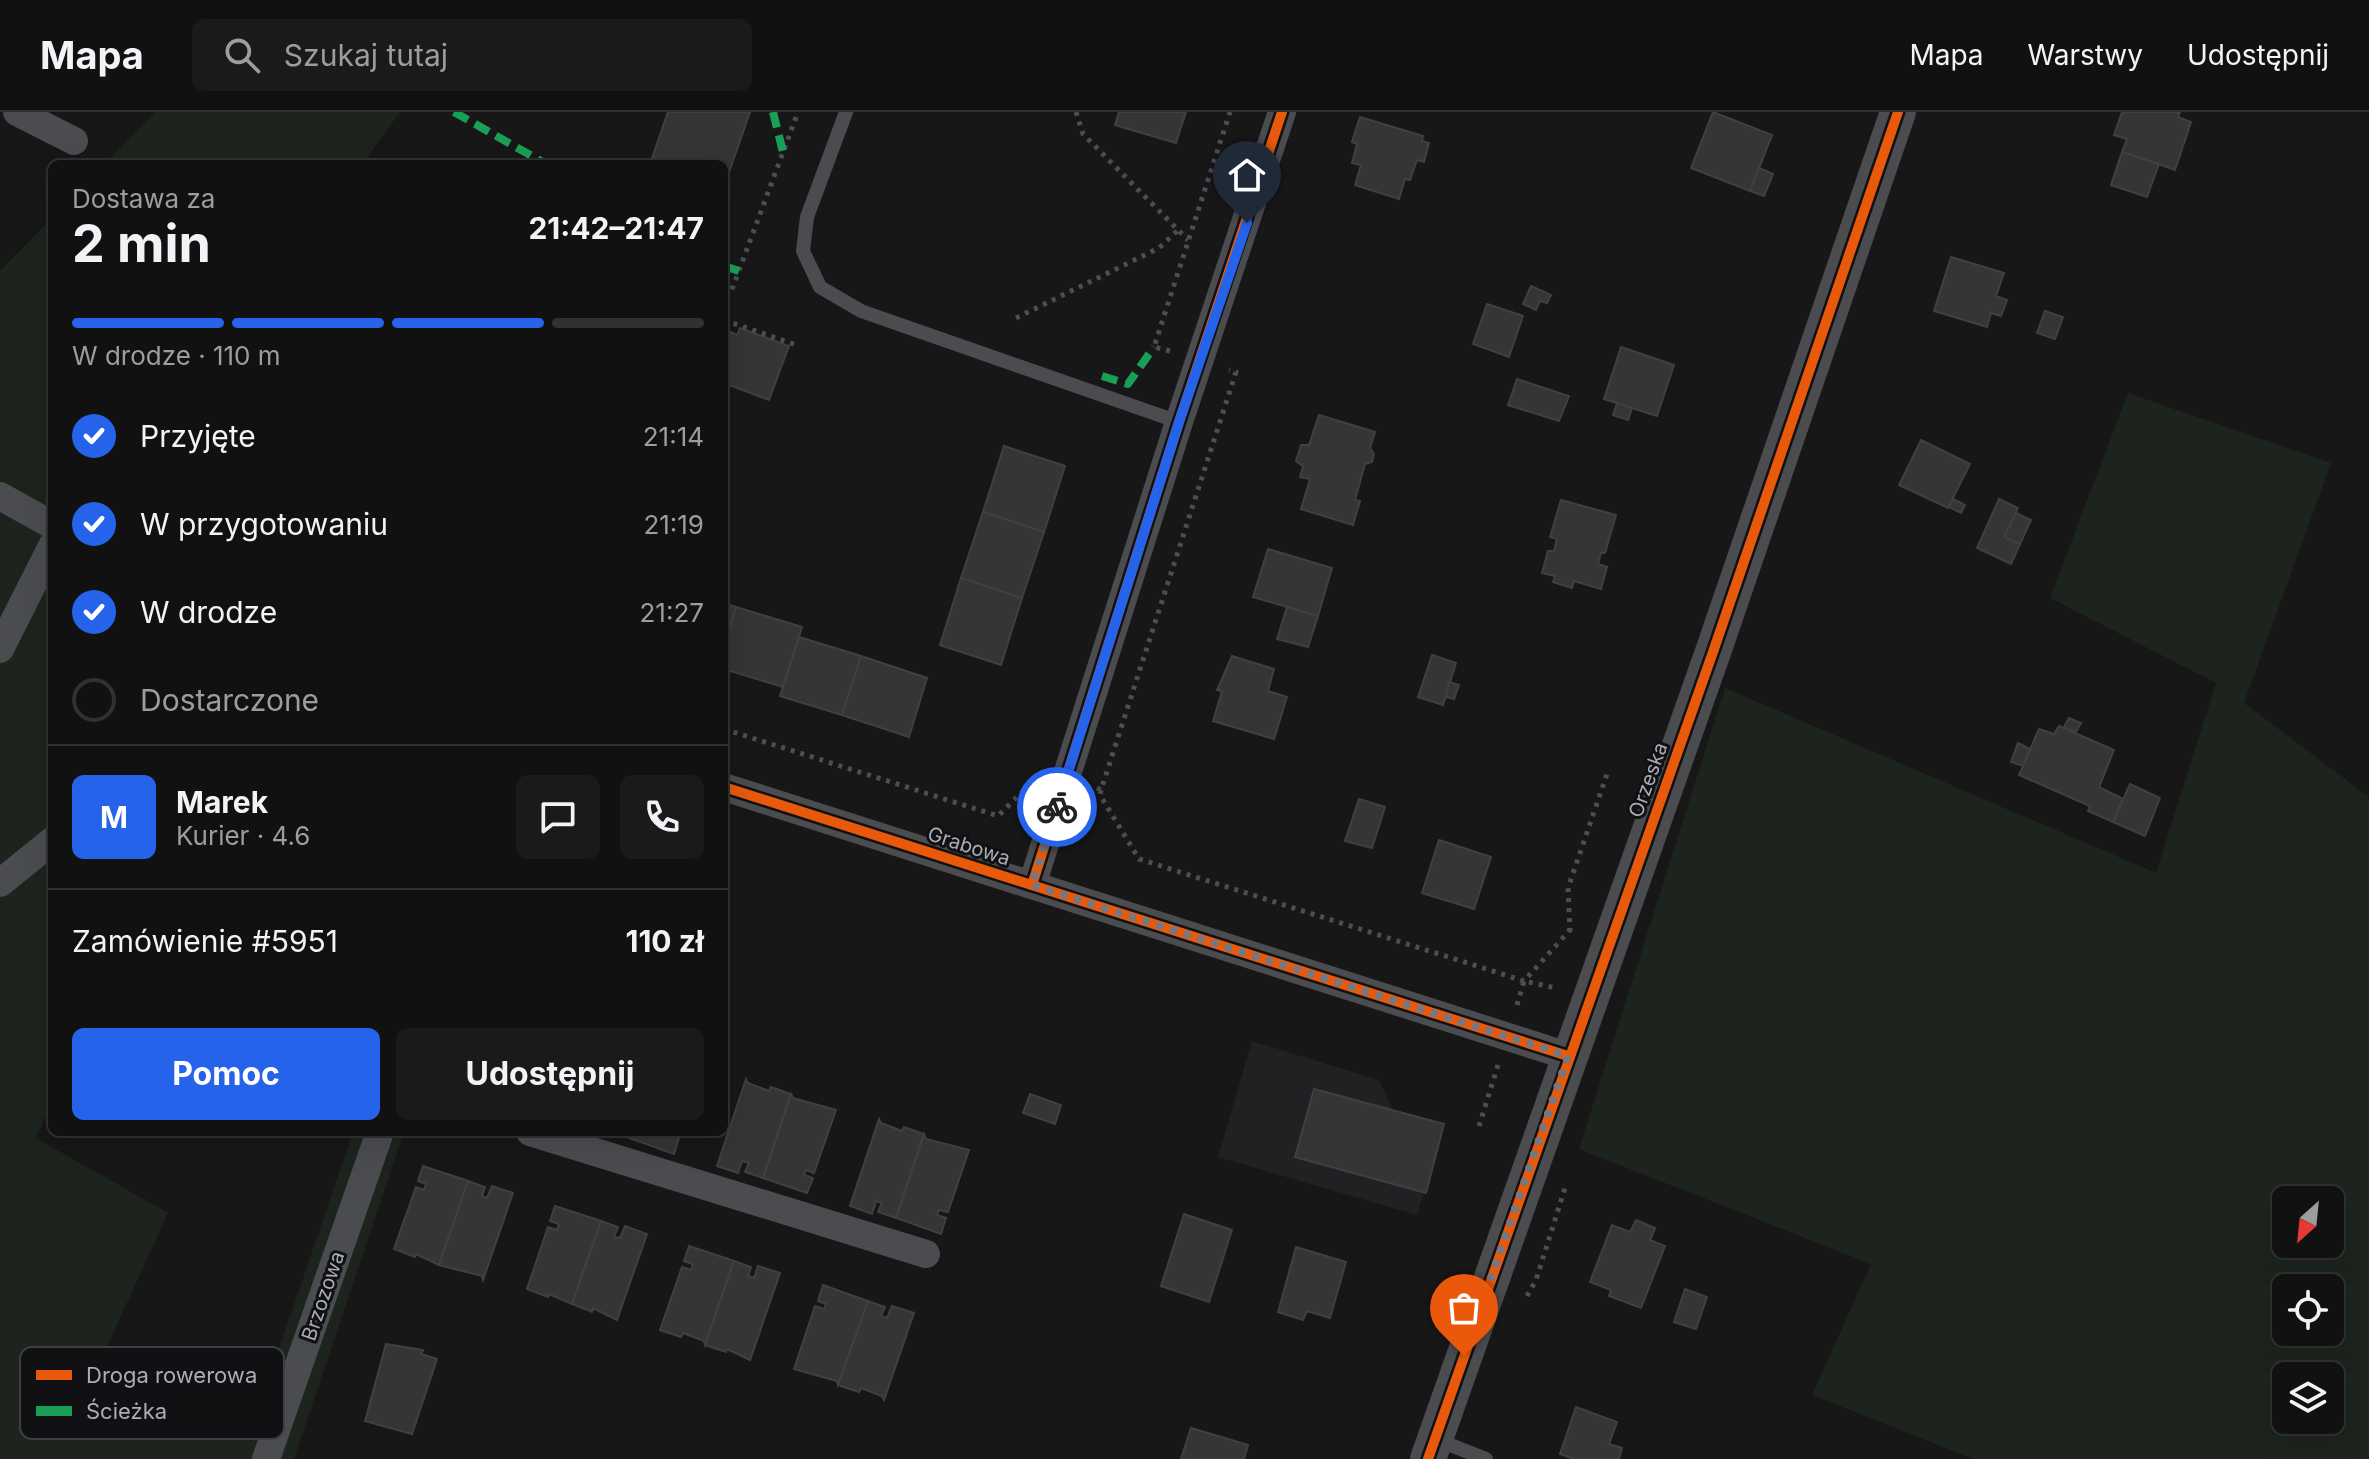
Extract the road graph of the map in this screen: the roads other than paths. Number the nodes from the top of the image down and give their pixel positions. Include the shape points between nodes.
1 (17, 112) edge
2 (846, 112) edge
3 (1282, 112) edge
4 (1898, 112) edge
5 (74, 141) dead end
6 (1179, 422) junction
7 (0, 496) edge
8 (48, 523) edge
9 (48, 554) edge
10 (0, 649) edge
11 (728, 788) edge
12 (48, 844) edge
13 (0, 883) edge
14 (1032, 885) junction
15 (1568, 1056) junction
16 (379, 1136) edge
17 (543, 1136) edge
18 (926, 1254) dead end
19 (284, 1407) edge
20 (273, 1439) edge
21 (1432, 1449) edge
22 (266, 1459) edge
23 (1486, 1459) edge

1 - 5 street
2 - 6 lane via 807,217 803,251 820,287 861,311
3 - 6 street
4 - 15 street, Orzeska
6 - 14 street
7 - 8 street
9 - 10 street
11 - 14 street, Grabowa
12 - 13 street
14 - 15 street, Grabowa
15 - 21 street, Orzeska
16 - 19 street, Brzozowa
17 - 18 street
20 - 22 street, Brzozowa
21 - 23 lane

